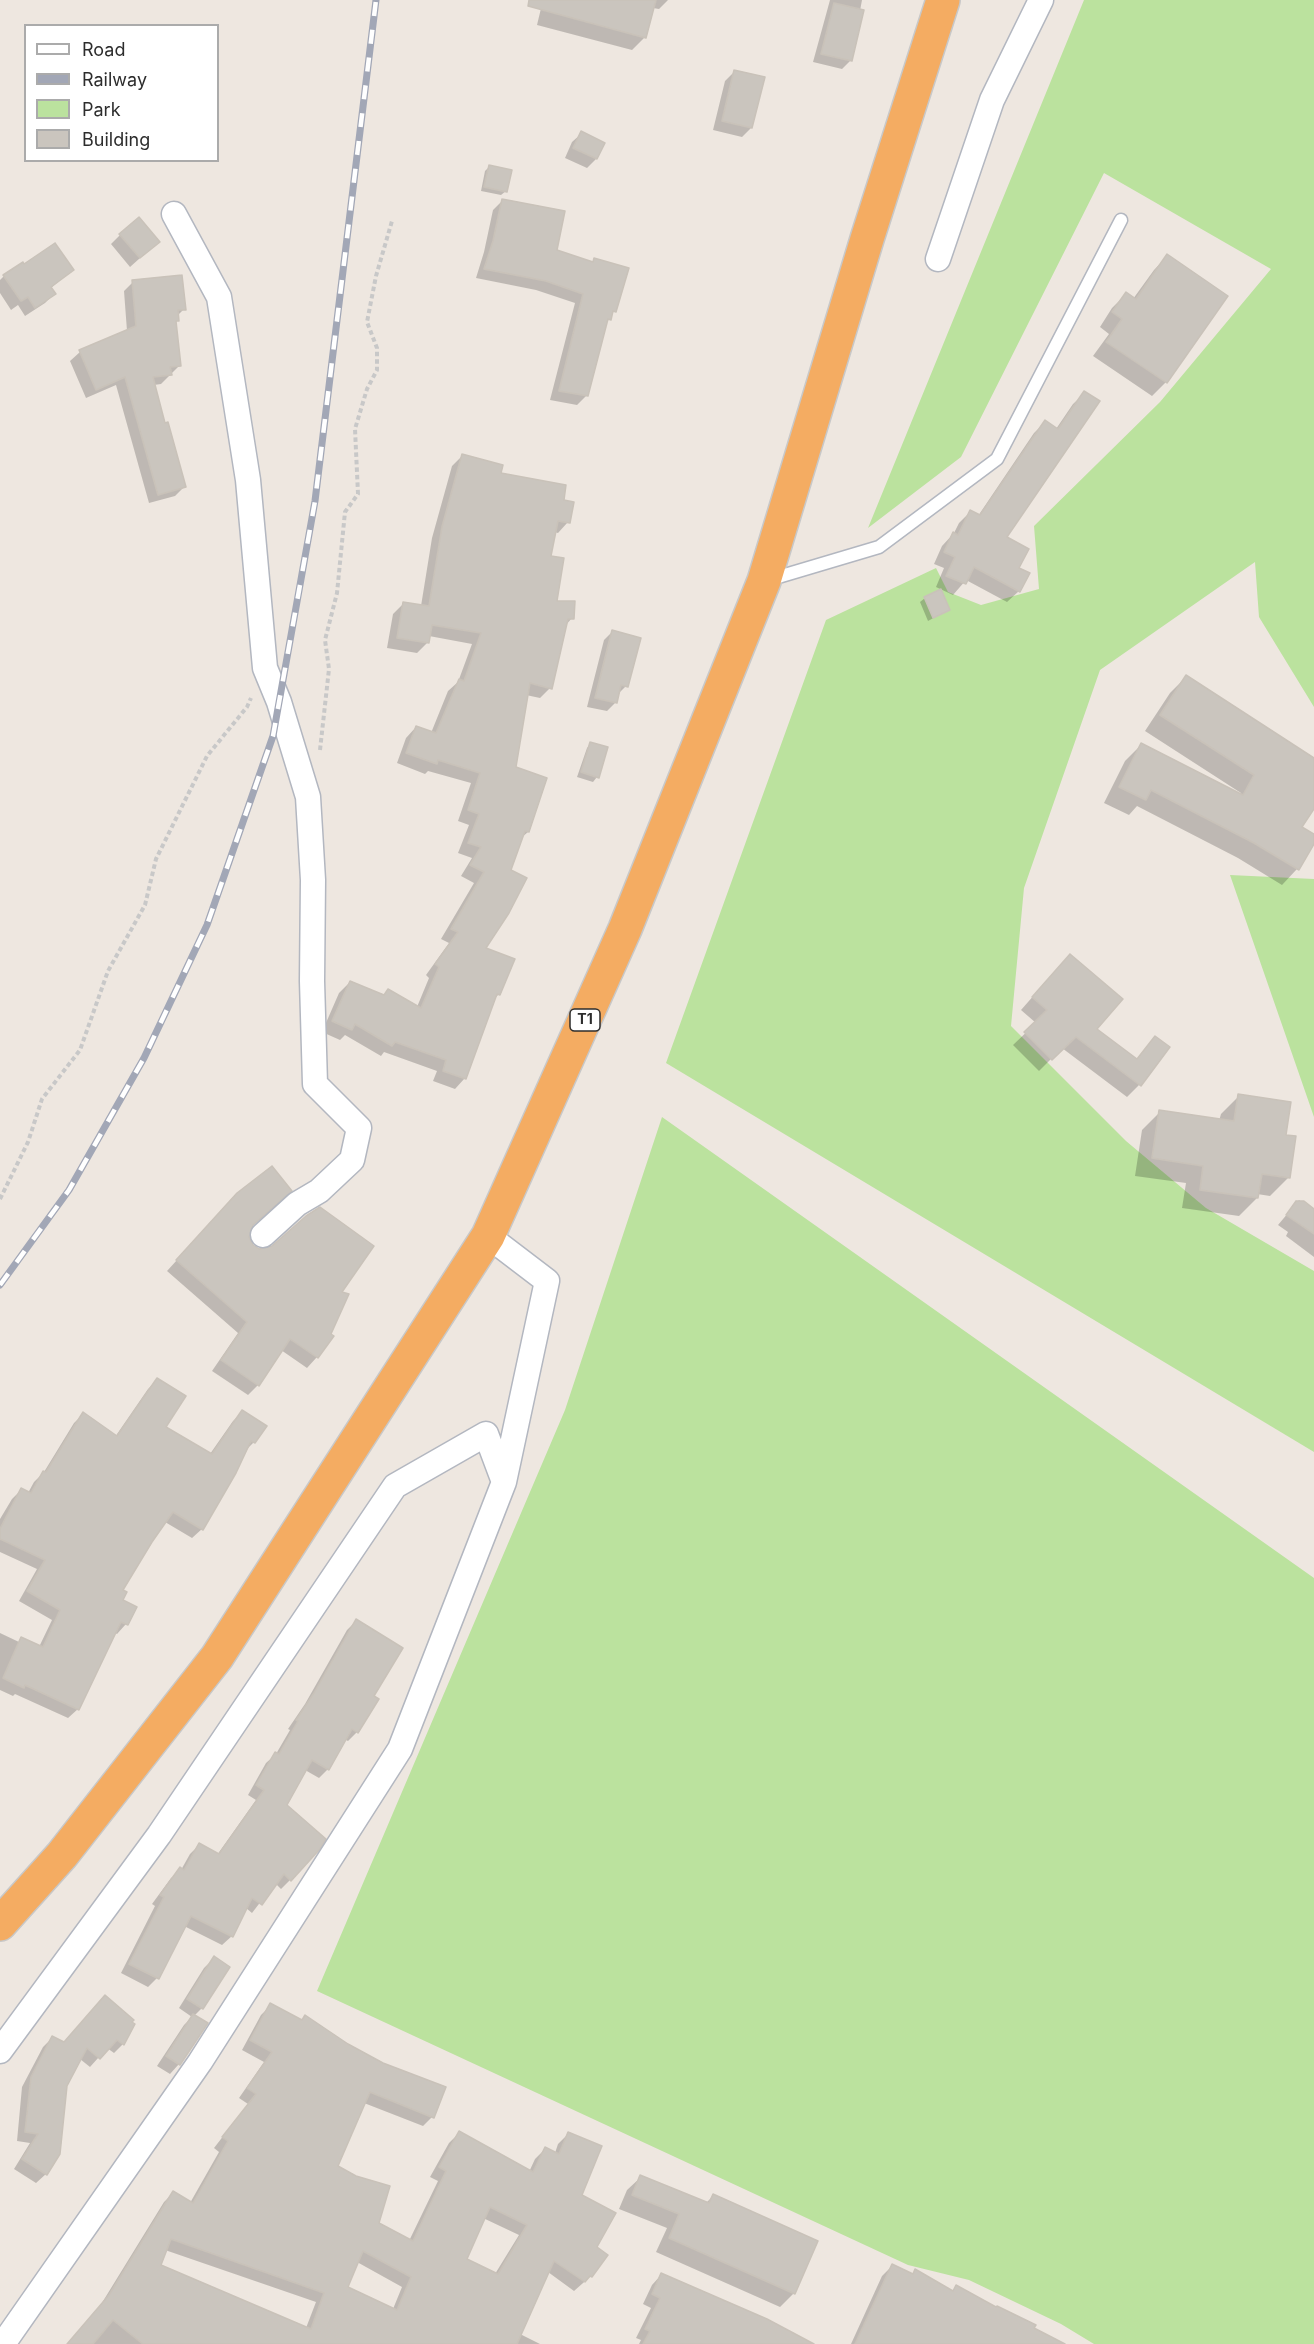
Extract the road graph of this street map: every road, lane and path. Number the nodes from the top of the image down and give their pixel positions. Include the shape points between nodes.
1 (943, 0) edge
2 (1041, 0) edge
3 (174, 214) dead end
4 (392, 220) dead end
5 (1121, 220) dead end
6 (938, 259) dead end
7 (764, 581) junction
8 (265, 668) junction
9 (320, 750) dead end
10 (0, 1199) edge
11 (263, 1235) dead end
12 (488, 1236) junction
13 (504, 1482) junction
14 (0, 1924) edge
15 (0, 2051) edge
16 (3, 2344) edge

1 - 7 highway, T1
2 - 6 street via 992,99
3 - 8 street via 219,297 248,480
4 - 9 path via 375,276 367,322 378,348 378,370 366,389 355,429 358,494 345,512 338,593 325,640 329,669
5 - 7 lane via 998,459 879,547
7 - 12 highway, T1 via 625,929
8 - 10 path via 247,707 202,766 156,859 145,905 108,971 80,1050 42,1099 28,1142
8 - 11 street via 308,797 315,1084 359,1128 352,1160
12 - 13 street via 547,1281
12 - 14 highway, T1 via 217,1657 62,1855
13 - 15 street via 486,1434 395,1486 159,1835
13 - 16 street via 400,1749 200,2062

